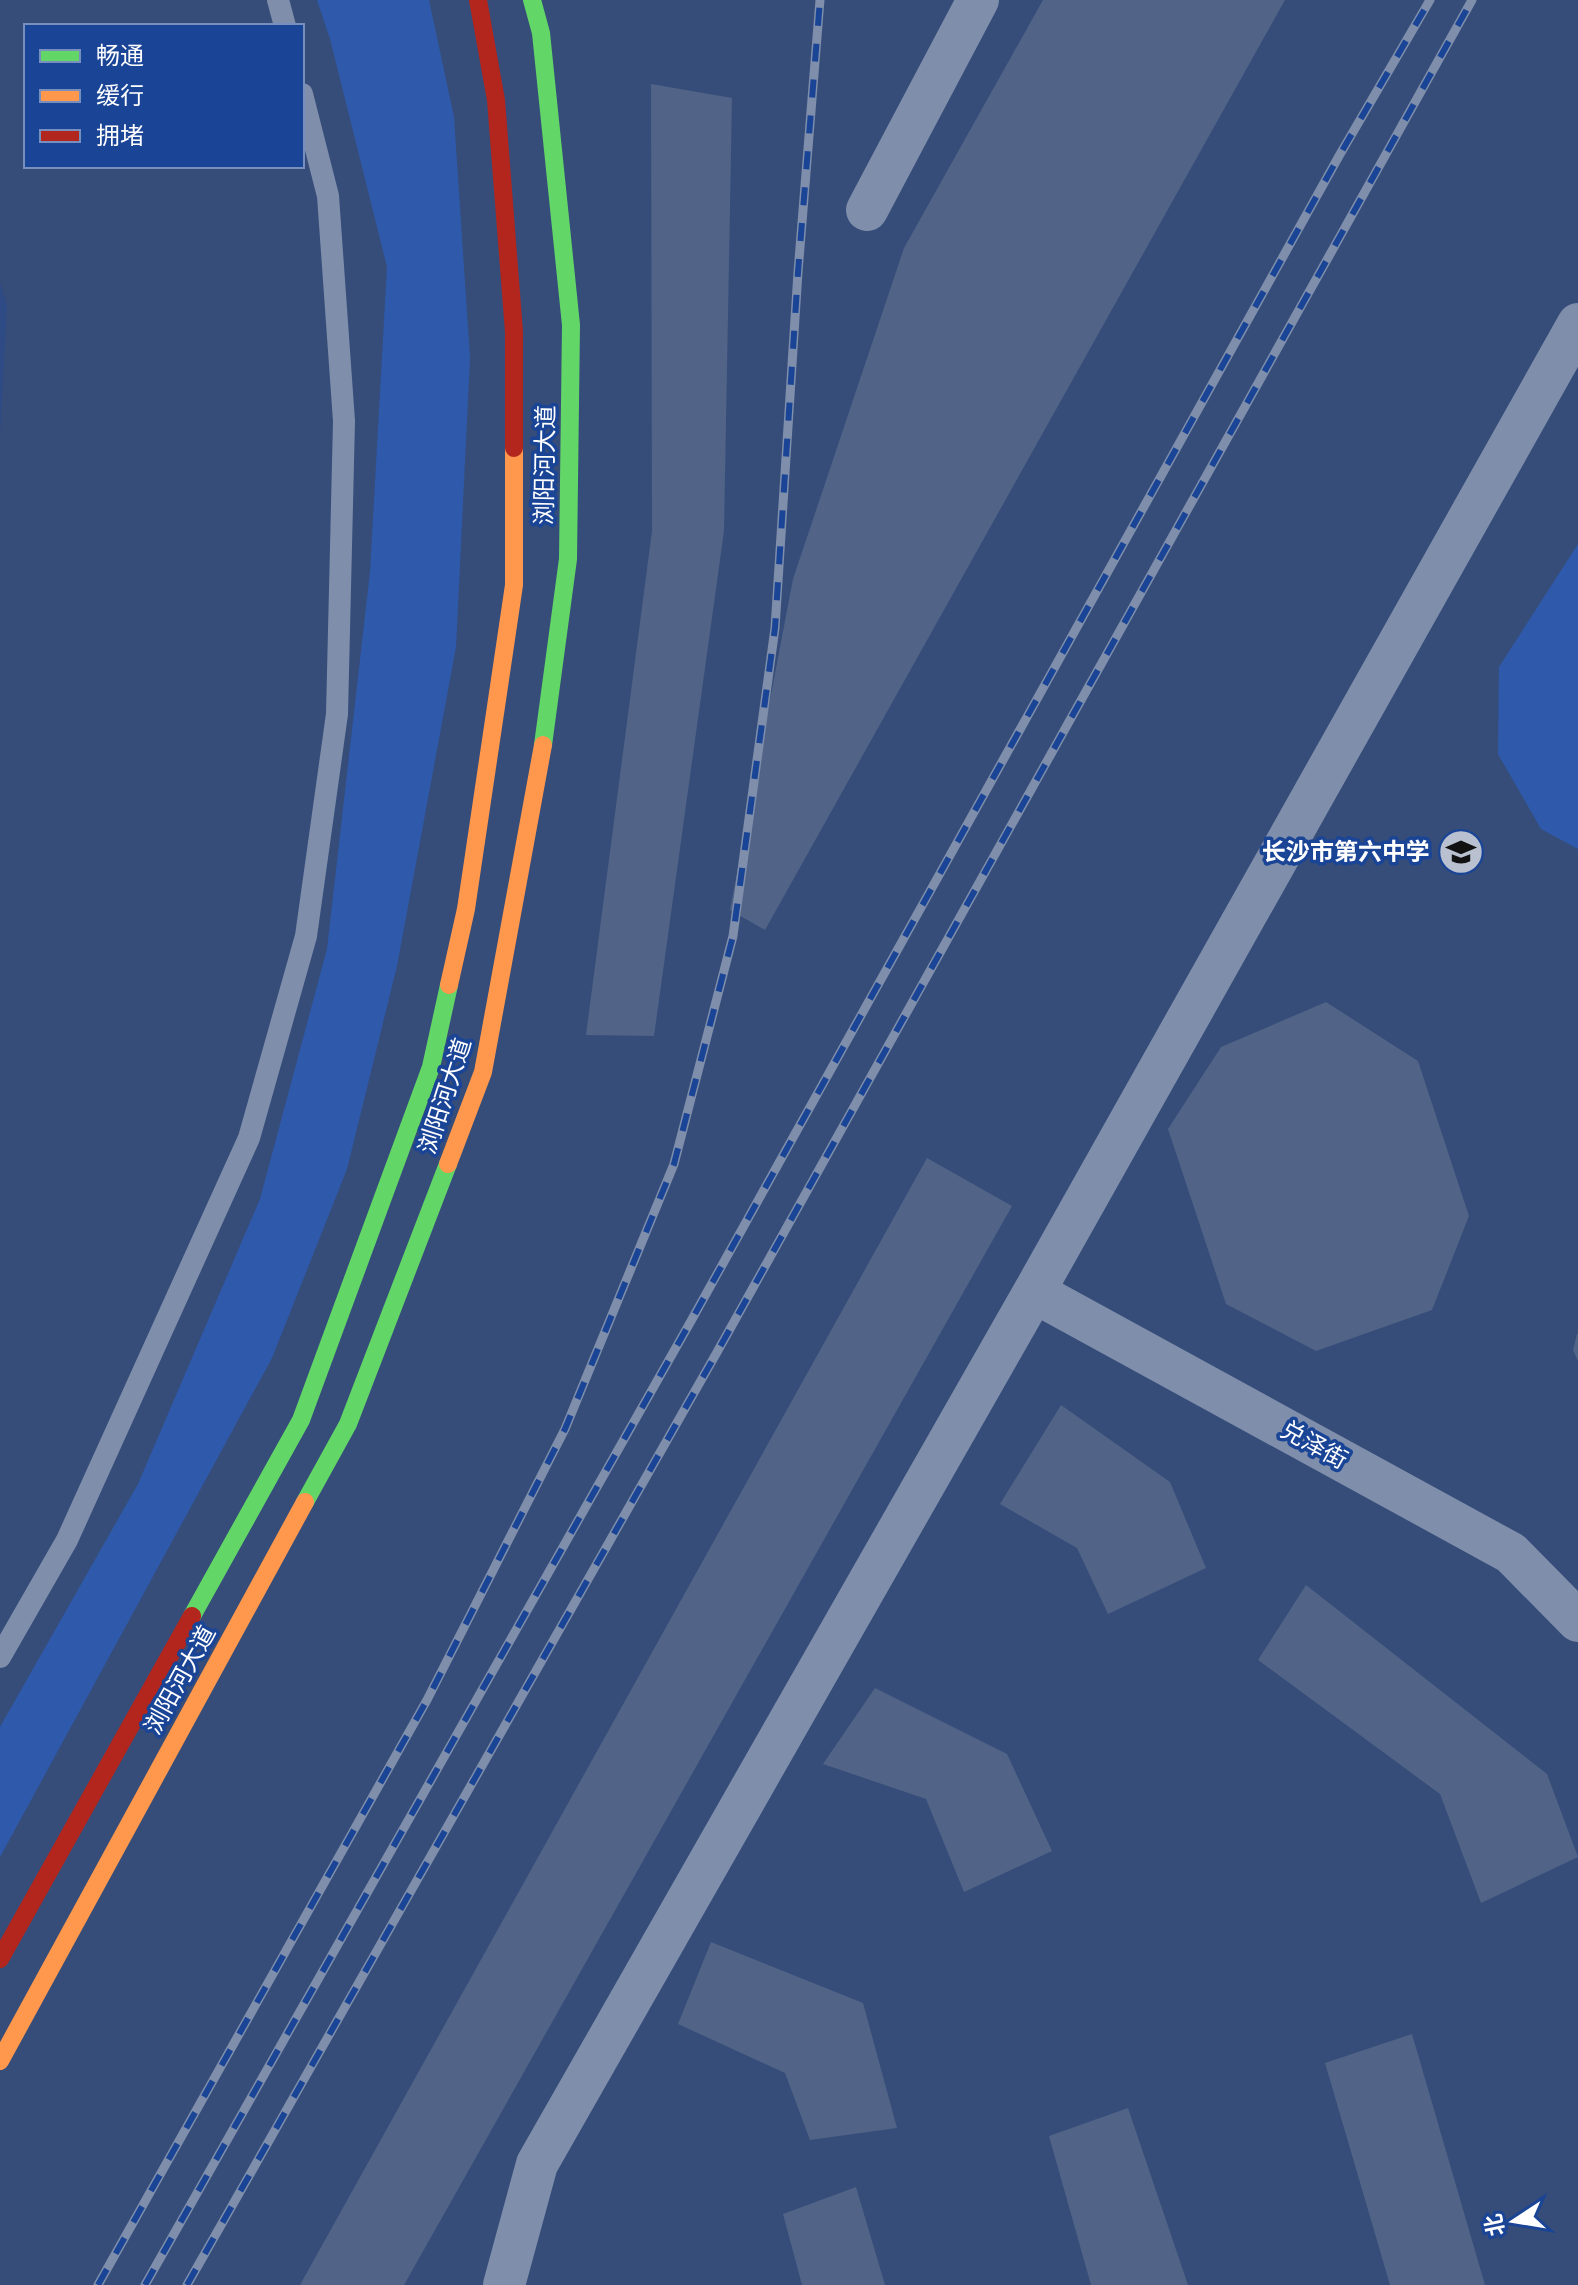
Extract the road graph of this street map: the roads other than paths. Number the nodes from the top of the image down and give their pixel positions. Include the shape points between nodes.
1 (278, 0) edge
2 (478, 0) edge
3 (532, 0) edge
4 (978, 0) edge
5 (284, 24) edge
6 (304, 102) edge
7 (867, 210) dead end
8 (1578, 324) edge
9 (1034, 1292) junction
10 (1578, 1621) edge
11 (0, 1657) edge
12 (0, 1959) edge
13 (0, 2061) edge
14 (504, 2285) edge

1 - 5 lane
2 - 12 main road, 浏阳河大道 via 496,100 514,332 514,585 466,909 431,1067 301,1420
3 - 13 main road, 浏阳河大道 via 541,33 571,325 568,559 541,763 483,1072 348,1424
4 - 7 street
6 - 11 lane via 328,196 344,421 337,714 306,936 249,1138 67,1540
8 - 9 street
9 - 10 street, 兑泽街 via 1511,1553
9 - 14 street via 537,2164

